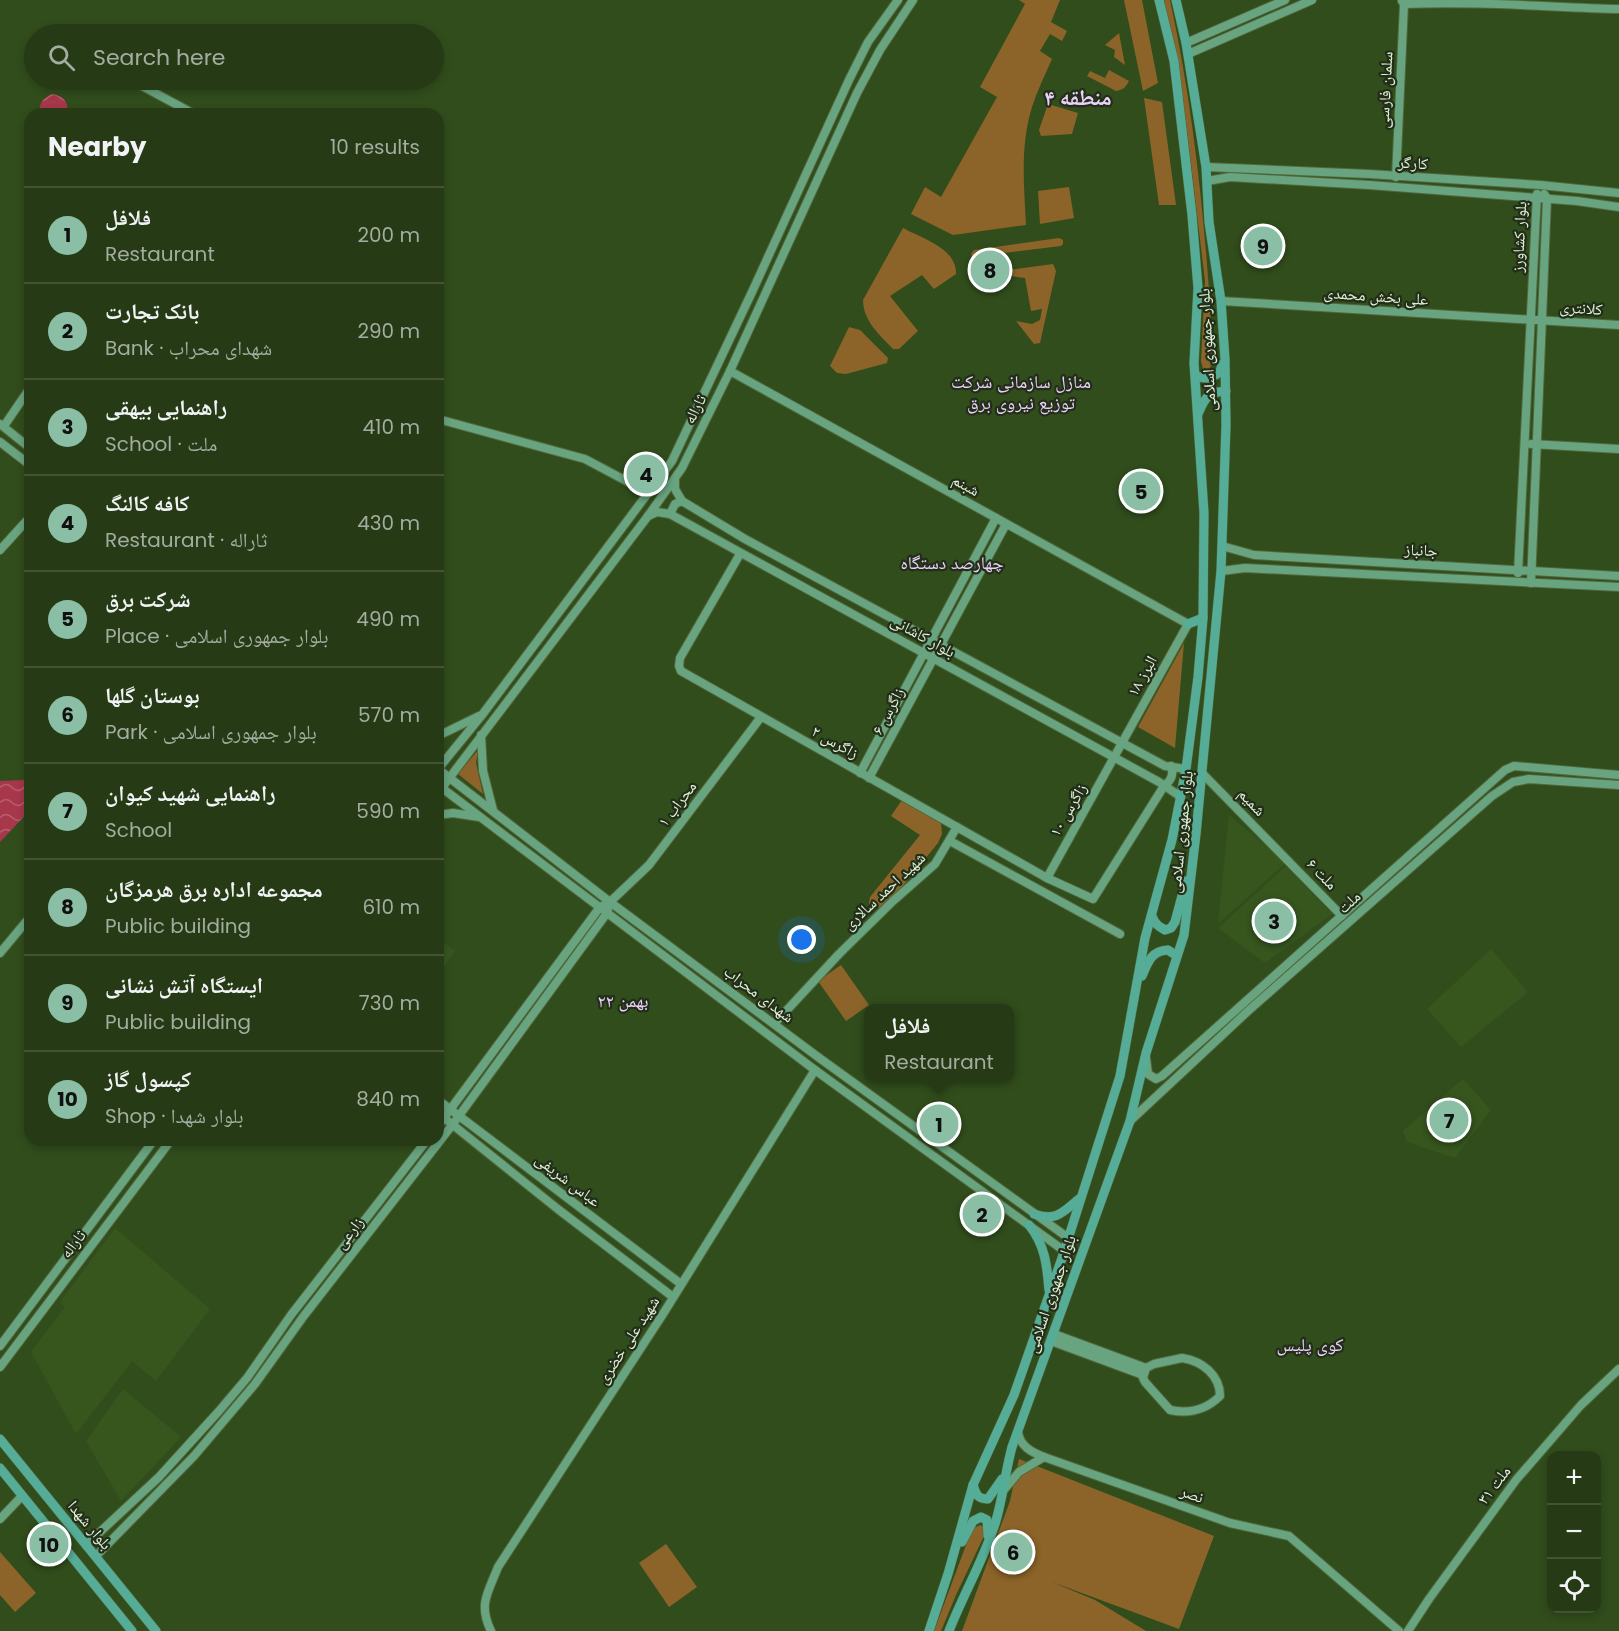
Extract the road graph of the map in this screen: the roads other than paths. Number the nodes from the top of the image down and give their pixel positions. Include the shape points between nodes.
1 (898, 0) edge
2 (913, 0) edge
3 (1159, 0) edge
4 (1176, 0) edge
5 (1285, 0) edge
6 (1312, 0) edge
7 (1403, 2) edge
8 (1619, 9) edge
9 (1198, 38) junction
10 (1186, 43) junction
11 (1203, 48) junction
12 (1188, 54) junction
13 (150, 90) edge
14 (183, 108) edge
15 (825, 130) junction
16 (837, 135) junction
17 (1206, 168) junction
18 (1229, 173) junction
19 (1369, 174) junction
20 (1396, 177) junction
21 (1207, 181) junction
22 (1368, 185) junction
23 (1540, 185) junction
24 (1619, 193) edge
25 (1535, 198) junction
26 (1546, 198) junction
27 (1619, 207) edge
28 (1221, 301) junction
29 (1530, 320) junction
30 (1541, 320) junction
31 (1619, 325) edge
32 (1224, 352) junction
33 (730, 372) junction
34 (1195, 375) junction
35 (1226, 391) junction
36 (24, 396) edge
37 (1198, 415) junction
38 (444, 420) edge
39 (2, 425) edge
40 (0, 442) edge
41 (24, 443) edge
42 (1524, 443) junction
43 (1536, 444) junction
44 (1619, 449) edge
45 (24, 460) edge
46 (675, 480) junction
47 (649, 493) junction
48 (682, 501) junction
49 (670, 514) junction
50 (648, 516) junction
51 (996, 518) junction
52 (24, 524) edge
53 (1006, 524) junction
54 (1222, 546) junction
55 (0, 550) edge
56 (740, 554) junction
57 (1519, 570) junction
58 (1221, 571) junction
59 (1530, 571) junction
60 (1619, 576) edge
61 (1518, 582) junction
62 (1531, 583) junction
63 (1619, 587) edge
64 (1203, 618) junction
65 (1188, 624) junction
66 (930, 640) junction
67 (940, 645) junction
68 (924, 653) junction
69 (933, 658) junction
70 (493, 699) junction
71 (897, 703) junction
72 (503, 707) junction
73 (907, 707) junction
74 (482, 715) junction
75 (761, 717) junction
76 (444, 733) edge
77 (482, 735) junction
78 (1123, 743) junction
79 (1115, 758) junction
80 (444, 762) edge
81 (1171, 766) junction
82 (1186, 769) junction
83 (1561, 769) junction
84 (1202, 772) junction
85 (444, 773) edge
86 (1619, 774) edge
87 (865, 776) junction
88 (449, 777) junction
89 (1560, 781) junction
90 (444, 782) edge
91 (1619, 785) edge
92 (1164, 786) junction
93 (444, 792) edge
94 (1181, 797) junction
95 (493, 810) junction
96 (444, 814) edge
97 (480, 817) junction
98 (957, 827) junction
99 (950, 842) junction
100 (1194, 849) junction
101 (1281, 853) joint
102 (1047, 878) junction
103 (610, 902) junction
104 (604, 910) junction
105 (1152, 916) junction
106 (1342, 916) junction
107 (24, 924) edge
108 (1120, 934) dead end
109 (0, 953) edge
110 (1177, 956) junction
111 (1135, 992) junction
112 (774, 1024) junction
113 (1146, 1053) junction
114 (815, 1070) junction
115 (1162, 1076) junction
116 (1169, 1083) junction
117 (444, 1104) edge
118 (451, 1109) junction
119 (444, 1113) edge
120 (459, 1115) junction
121 (444, 1117) edge
122 (1130, 1121) junction
123 (453, 1124) junction
124 (444, 1136) edge
125 (149, 1146) edge
126 (166, 1146) edge
127 (422, 1146) edge
128 (436, 1146) edge
129 (133, 1167) junction
130 (146, 1173) junction
131 (568, 1199) junction
132 (1080, 1199) junction
133 (108, 1200) junction
134 (122, 1205) junction
135 (559, 1210) junction
136 (1034, 1214) junction
137 (1029, 1225) junction
138 (1057, 1231) junction
139 (1067, 1238) junction
140 (1052, 1242) junction
141 (1063, 1250) junction
142 (681, 1284) junction
143 (1049, 1294) junction
144 (673, 1297) junction
145 (283, 1326) junction
146 (292, 1332) junction
147 (1052, 1337) junction
148 (0, 1346) edge
149 (0, 1367) edge
150 (1619, 1369) edge
151 (1145, 1371) junction
152 (1018, 1432) junction
153 (0, 1439) edge
154 (1044, 1457) junction
155 (0, 1468) edge
156 (1005, 1473) junction
157 (973, 1485) junction
158 (1002, 1494) junction
159 (22, 1497) junction
160 (0, 1519) edge
161 (987, 1544) junction
162 (86, 1545) junction
163 (96, 1556) junction
164 (948, 1574) junction
165 (132, 1631) edge
166 (156, 1631) edge
167 (491, 1631) edge
168 (929, 1631) edge
169 (949, 1631) edge
170 (1399, 1631) edge
171 (1408, 1631) edge

1 - 15 main road, ثاراله via 868,42
2 - 16 main road, ثاراله via 880,50
3 - 34 main road, بلوار جمهوری اسلامی via 1174,61 1192,215 1198,288
4 - 10 main road, بلوار جمهوری اسلامی
5 - 9 main road
6 - 11 main road
7 - 8 main road, سلمان فارسی
7 - 20 main road, سلمان فارسی
9 - 10 main road
9 - 11 main road
10 - 12 main road, بلوار جمهوری اسلامی
11 - 12 main road
12 - 17 main road, بلوار جمهوری اسلامی
13 - 14 main road
15 - 16 main road
15 - 47 main road, ثاراله via 672,461
16 - 33 main road, ثاراله
17 - 18 main road, کارگر
17 - 21 main road, بلوار جمهوری اسلامی
18 - 19 main road, کارگر
18 - 21 main road, کارگر
18 - 22 main road, کارگر
19 - 20 main road, کارگر
19 - 22 main road
20 - 23 main road, کارگر
21 - 28 main road, بلوار جمهوری اسلامی
22 - 25 main road, کارگر
23 - 24 main road, کارگر
23 - 25 main road, بلوار کشاورز
23 - 26 main road, بلوار کشاورز
25 - 26 main road, کارگر
25 - 29 main road, بلوار کشاورز
26 - 27 main road, کارگر
26 - 30 main road, بلوار کشاورز
28 - 29 main road, علی بخش محمدی
28 - 32 main road, بلوار جمهوری اسلامی
29 - 30 main road, علی بخش محمدی
29 - 42 main road, بلوار کشاورز
30 - 31 main road, کلانتری
30 - 43 main road, بلوار کشاورز
32 - 34 main road via 1220,372 1212,378
32 - 35 main road, بلوار جمهوری اسلامی
33 - 46 main road, ثاراله
33 - 51 main road, شبنم
34 - 37 main road, بلوار جمهوری اسلامی
35 - 37 main road via 1213,392
35 - 54 main road, بلوار جمهوری اسلامی
36 - 39 main road
37 - 64 main road, بلوار جمهوری اسلامی via 1204,513
38 - 47 main road via 585,459
39 - 41 main road
40 - 45 main road
42 - 43 main road
42 - 57 main road, بلوار کشاورز
43 - 44 main road
43 - 59 main road, بلوار کشاورز
46 - 48 main road
46 - 50 main road, ثاراله
47 - 70 main road, ثاراله
48 - 49 main road via 675,504
48 - 66 main road, بلوار کاشانی
49 - 50 main road via 657,512
49 - 56 main road, بلوار کاشانی
50 - 72 main road, ثاراله
51 - 53 main road, شبنم
51 - 66 main road, زاگرس ۶
52 - 55 main road
53 - 65 main road, شبنم
53 - 67 main road, زاگرس ۶
54 - 57 main road, جانباز via 1254,555
54 - 58 main road, بلوار جمهوری اسلامی
56 - 68 main road, بلوار کاشانی
56 - 75 main road, زاگرس ۲ via 679,666 693,679
57 - 59 main road, جانباز
57 - 61 main road, بلوار کشاورز
58 - 61 main road, جانباز via 1245,568
58 - 84 main road, بلوار جمهوری اسلامی
59 - 60 main road, جانباز
59 - 62 main road, بلوار کشاورز
61 - 62 main road, جانباز
62 - 63 main road, جانباز
64 - 65 main road
64 - 82 main road, بلوار جمهوری اسلامی
65 - 78 main road, البرز ۱۸
66 - 67 main road, بلوار کاشانی
66 - 68 main road, زاگرس ۶
67 - 69 main road, زاگرس ۶
67 - 78 main road, بلوار کاشانی
68 - 69 main road, بلوار کاشانی
68 - 71 main road, زاگرس ۶
69 - 73 main road, زاگرس ۶
69 - 79 main road, بلوار کاشانی
70 - 72 main road
70 - 74 main road, ثاراله
71 - 73 main road
71 - 87 main road, زاگرس ۶
72 - 77 main road, ثاراله
73 - 87 main road, زاگرس ۶
74 - 76 main road
74 - 80 main road, ثاراله
75 - 87 main road, زاگرس ۲
75 - 103 main road, محراب ۱ via 649,865
77 - 88 main road, ثاراله
77 - 95 main road via 483,771
78 - 79 main road, البرز ۱۸
78 - 81 main road, بلوار کاشانی
79 - 92 main road, بلوار کاشانی
79 - 102 main road, زاگرس ۱۰
81 - 82 main road, بلوار کاشانی
81 - 92 main road via 1172,778
82 - 94 main road, بلوار جمهوری اسلامی
83 - 86 main road, ملت
83 - 89 main road
83 - 106 main road, ملت via 1514,766 1505,771
84 - 100 main road, بلوار جمهوری اسلامی
84 - 101 main road, شمیم
85 - 88 main road, شهدای محراب
87 - 98 main road, زاگرس ۲
88 - 90 main road, ثاراله
88 - 95 main road, شهدای محراب
89 - 91 main road, ملت
89 - 116 main road, ملت via 1513,782 1492,796
92 - 94 main road, بلوار کاشانی
92 - 102 main road, زاگرس ۲ via 1093,899
93 - 97 main road, شهدای محراب
94 - 105 main road, بلوار جمهوری اسلامی
95 - 103 main road, شهدای محراب
96 - 97 main road
97 - 104 main road, شهدای محراب
98 - 99 main road, شهید احمد سالاری
98 - 102 main road, زاگرس ۲
99 - 108 main road
99 - 112 main road, شهید احمد سالاری via 936,864 847,946
100 - 105 main road via 1175,922 1165,930
100 - 110 main road, بلوار جمهوری اسلامی via 1184,935
101 - 106 main road, ملت ۶
103 - 104 main road
103 - 112 main road, شهدای محراب
104 - 114 main road, شهدای محراب
104 - 118 main road
104 - 120 main road, زارعی
105 - 111 main road, بلوار جمهوری اسلامی
106 - 115 main road, ملت
107 - 109 main road
110 - 111 main road via 1168,950 1155,953
110 - 113 main road, بلوار جمهوری اسلامی
111 - 132 main road, بلوار جمهوری اسلامی via 1120,1076
112 - 136 main road, شهدای محراب
113 - 115 main road via 1148,1074 1156,1079
113 - 122 main road, بلوار جمهوری اسلامی
114 - 137 main road, شهدای محراب
114 - 142 main road, شهید علی خضری
115 - 116 main road
116 - 122 main road, ملت
117 - 118 main road, عباس شریفی
118 - 119 main road
118 - 120 main road, عباس شریفی
120 - 123 main road, زارعی
120 - 131 main road, عباس شریفی
121 - 123 main road, عباس شریفی
122 - 147 main road, بلوار جمهوری اسلامی
123 - 124 main road, زارعی
123 - 135 main road, عباس شریفی
125 - 129 main road, ثاراله
126 - 130 main road, ثاراله
127 - 145 main road, زارعی
128 - 146 main road, زارعی
129 - 130 main road via 136,1173
129 - 133 main road, ثاراله
130 - 134 main road, ثاراله
131 - 135 main road
131 - 142 main road, عباس شریفی
132 - 136 main road via 1057,1217
132 - 139 main road, بلوار جمهوری اسلامی
133 - 134 main road via 118,1196
133 - 148 main road, ثاراله
134 - 149 main road, ثاراله
135 - 144 main road, عباس شریفی
136 - 138 main road, شهدای محراب
137 - 140 main road, شهدای محراب
137 - 143 main road via 1044,1250
138 - 139 main road, شهدای محراب
138 - 140 main road via 1060,1238
139 - 141 main road, بلوار جمهوری اسلامی
140 - 141 main road, شهدای محراب
141 - 143 main road, بلوار جمهوری اسلامی
142 - 144 main road, شهید علی خضری
143 - 157 main road, بلوار جمهوری اسلامی via 1014,1395
144 - 167 main road, شهید علی خضری via 498,1567 483,1605
145 - 146 main road
145 - 162 main road, زارعی via 186,1450
146 - 163 main road, زارعی via 226,1420
147 - 151 main road
147 - 152 main road, بلوار جمهوری اسلامی
150 - 171 main road, ملت ۳۱ via 1581,1405 1516,1480
151 - 151 main road via 1148,1386 1170,1410 1192,1412 1220,1396 1217,1379 1190,1359 1154,1364
152 - 154 main road, نصر via 1027,1449
152 - 156 main road, بلوار جمهوری اسلامی
153 - 162 main road, بلوار شهدا
154 - 158 main road via 1019,1472
154 - 170 main road, نصر via 1230,1523 1289,1536
155 - 159 main road, بلوار شهدا
156 - 157 main road via 988,1499 977,1496
156 - 158 main road, بلوار جمهوری اسلامی
157 - 164 main road, بلوار جمهوری اسلامی
158 - 161 main road, بلوار جمهوری اسلامی
159 - 160 main road
159 - 165 main road, بلوار شهدا
161 - 164 main road via 987,1520 981,1517 967,1530
161 - 169 main road, بلوار جمهوری اسلامی
162 - 163 main road, بلوار شهدا
163 - 166 main road, بلوار شهدا
164 - 168 main road, بلوار جمهوری اسلامی

